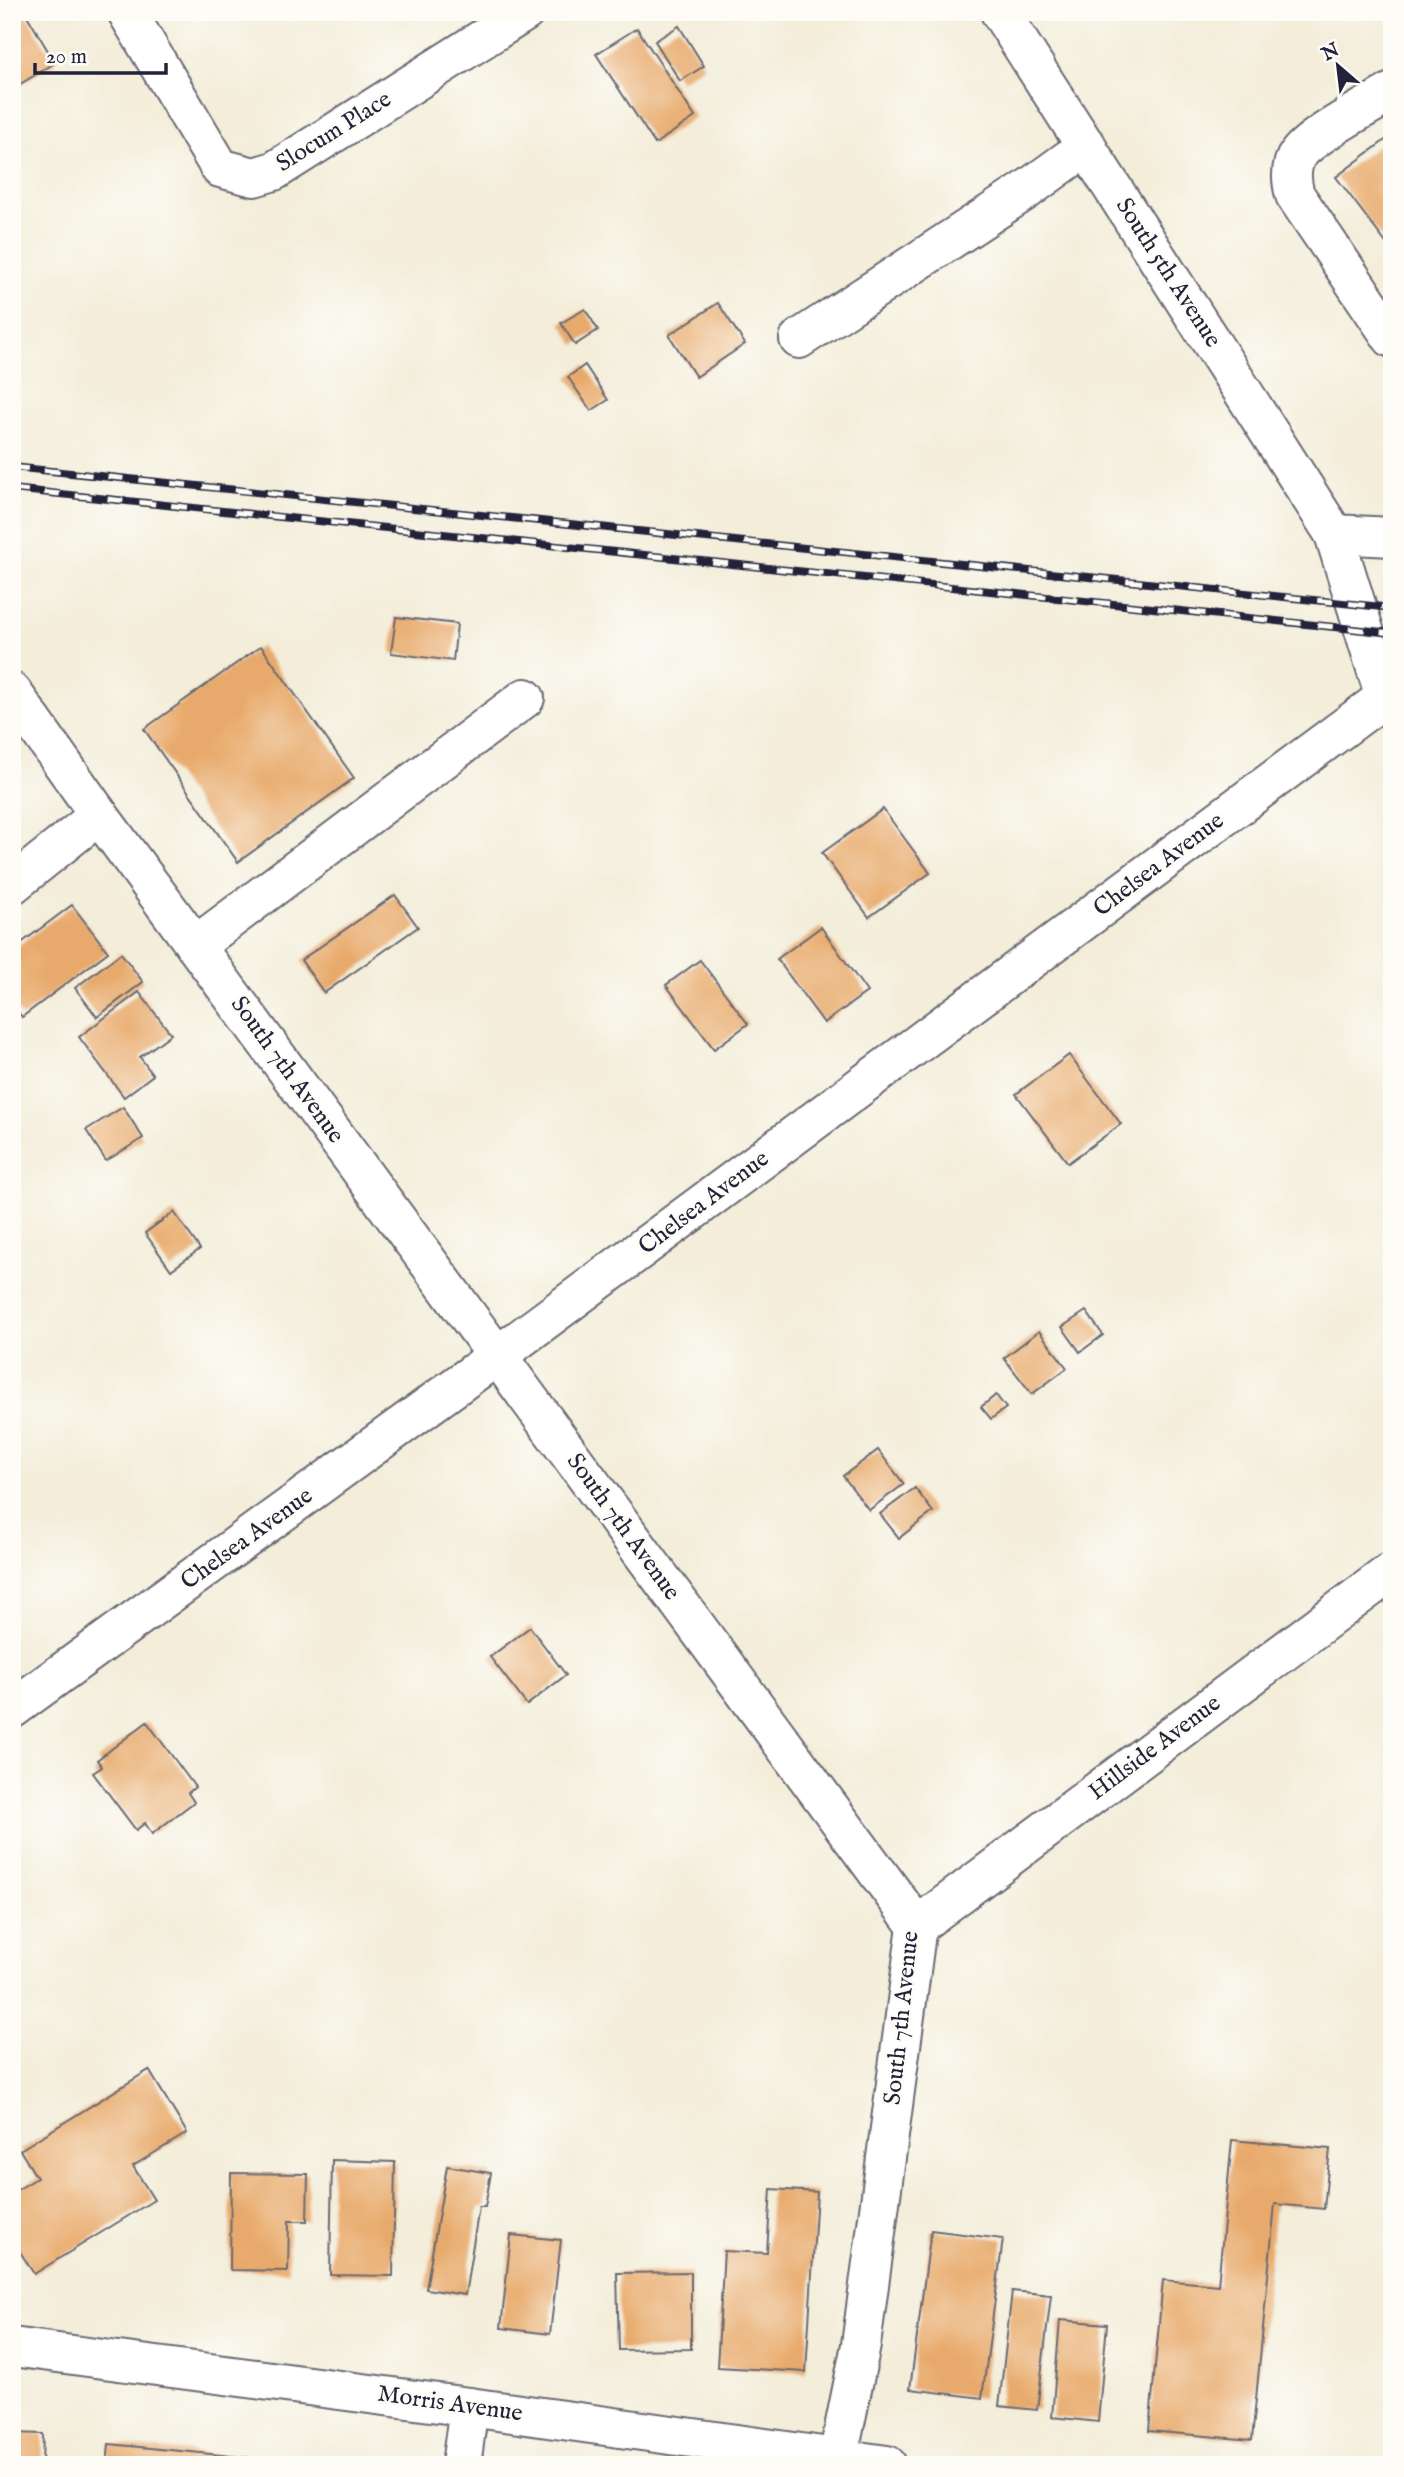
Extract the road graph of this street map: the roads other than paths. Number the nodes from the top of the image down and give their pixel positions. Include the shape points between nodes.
1 (127, 12) edge
2 (525, 12) edge
3 (1000, 12) edge
4 (1392, 92) edge
5 (1087, 146) junction
6 (1392, 338) edge
7 (799, 339) dead end
8 (1334, 534) junction
9 (1392, 537) edge
10 (12, 692) edge
11 (1388, 695) edge
12 (524, 698) dead end
13 (99, 815) junction
14 (12, 885) edge
15 (196, 945) junction
16 (497, 1356) junction
17 (1392, 1571) edge
18 (12, 1709) edge
19 (917, 1926) junction
20 (12, 2347) edge
21 (469, 2407) junction
22 (838, 2458) junction
23 (461, 2465) edge
24 (887, 2465) edge

1 - 2 street, Slocum Place via 220,167 254,177 274,171
3 - 5 street, South 5th Avenue
4 - 6 street via 1311,142 1298,154 1291,182 1295,195
5 - 7 street
5 - 8 street, South 5th Avenue
8 - 9 street
8 - 11 street, South 5th Avenue
10 - 13 street, South 7th Avenue
11 - 16 street, Chelsea Avenue
12 - 15 street
13 - 14 street
13 - 15 street, South 7th Avenue
15 - 16 street, South 7th Avenue
16 - 18 street, Chelsea Avenue
16 - 19 street, South 7th Avenue
17 - 19 street, Hillside Avenue
19 - 22 street, South 7th Avenue via 861,2345
20 - 21 street, Morris Avenue
21 - 22 street, Morris Avenue
21 - 23 street
22 - 24 street, Morris Avenue

